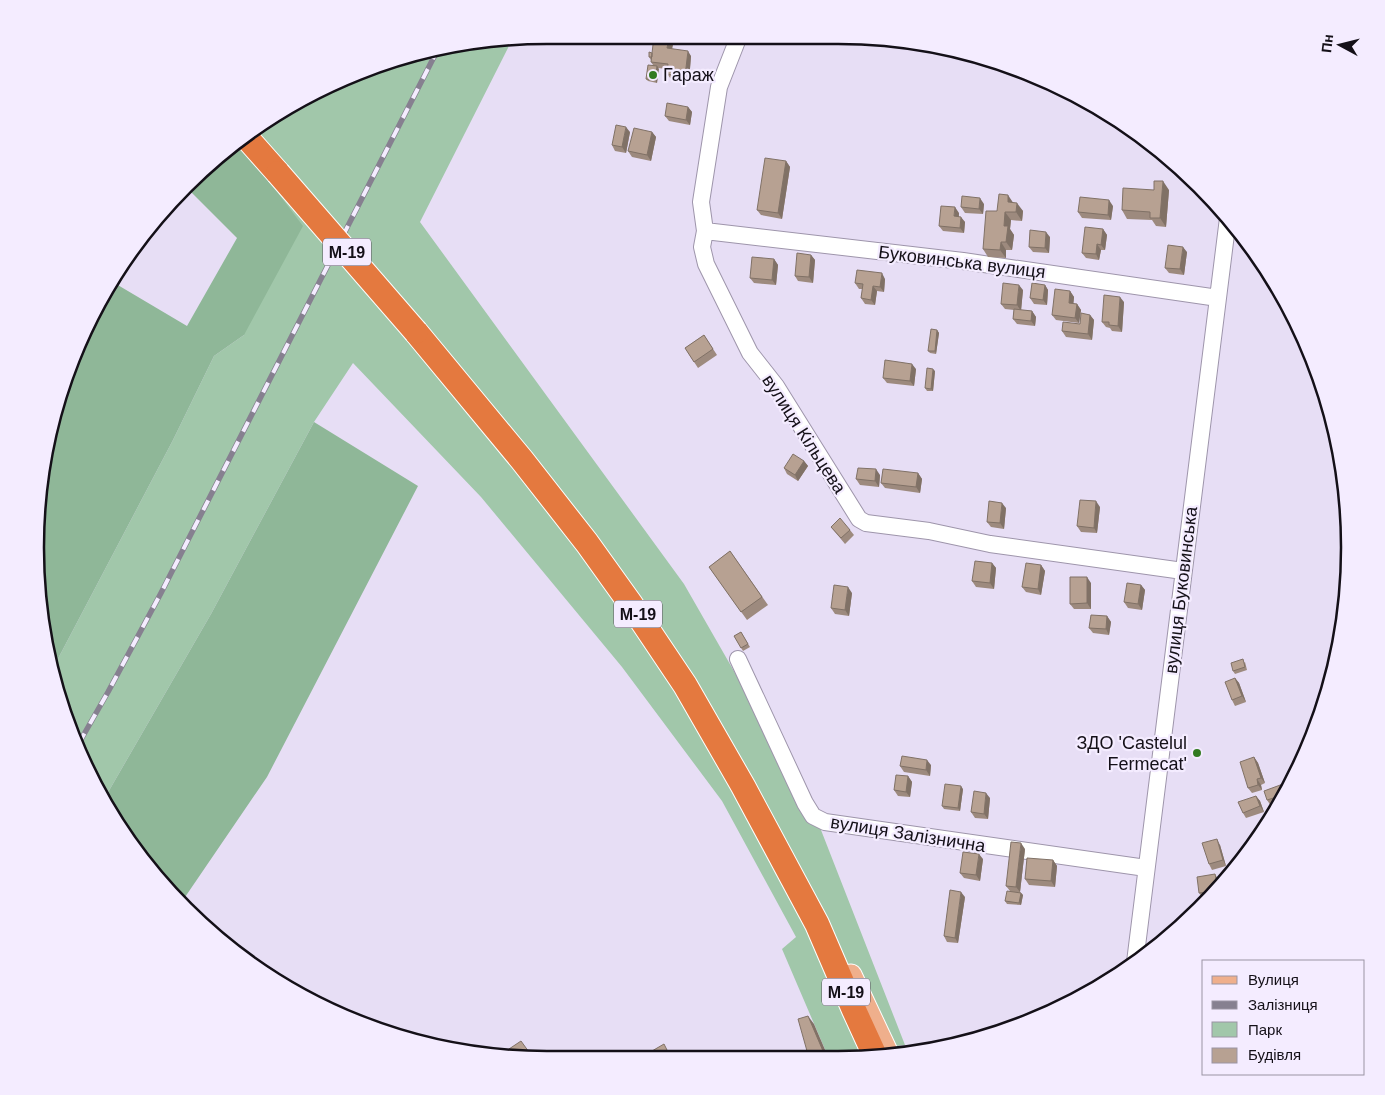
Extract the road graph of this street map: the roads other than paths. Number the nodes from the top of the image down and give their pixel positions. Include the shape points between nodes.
1 (736, 44) edge
2 (250, 142) edge
3 (1227, 228) edge
4 (705, 231) junction
5 (1218, 298) junction
6 (1184, 571) junction
7 (738, 659) dead end
8 (1146, 868) junction
9 (817, 924) junction
10 (1136, 953) edge
11 (886, 1049) edge
12 (872, 1050) edge

1 - 4 street, вулиця Кільцева via 719,87 701,202
2 - 9 highway, М-19, bridge via 522,460 630,603 685,685
3 - 5 street, вулиця Буковинська
4 - 5 street, Буковинська вулиця via 964,261
4 - 6 street, вулиця Кільцева via 702,246 706,264 750,353 776,386 859,519 866,524
5 - 6 street, вулиця Буковинська
6 - 8 street, вулиця Буковинська
7 - 8 street, вулиця Залізнична via 813,816 825,822
8 - 10 street, вулиця Буковинська
9 - 11 main road via 835,941
9 - 12 highway, М-19

